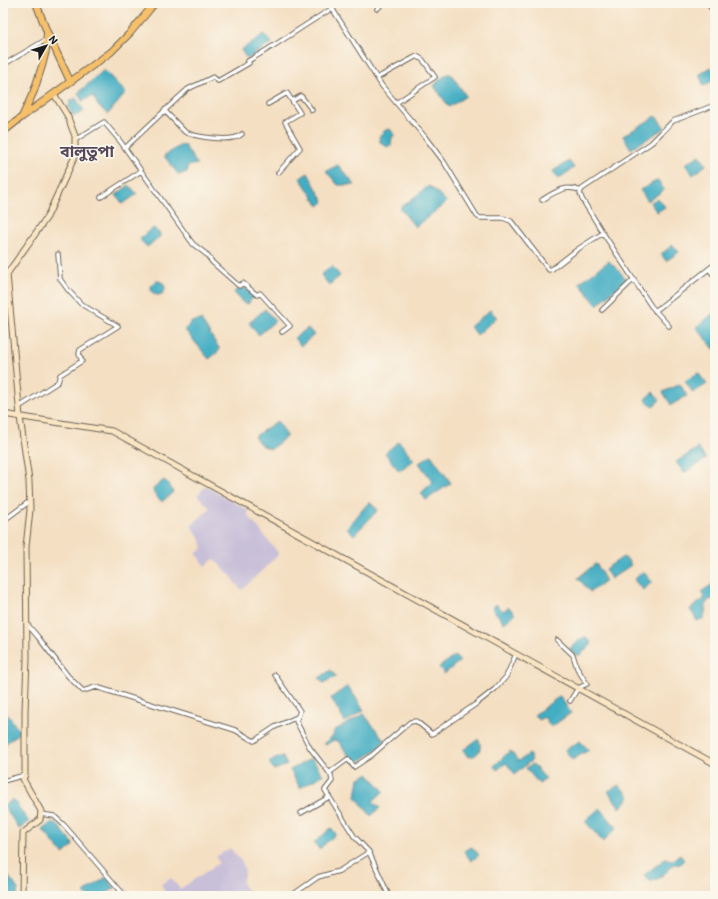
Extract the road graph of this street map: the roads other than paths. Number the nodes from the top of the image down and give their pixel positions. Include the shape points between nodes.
1 (36, 3) edge
2 (155, 3) edge
3 (330, 3) edge
4 (382, 3) edge
5 (709, 3) edge
6 (333, 8) junction
7 (377, 9) dead end
8 (715, 11) edge
9 (47, 36) junction
10 (3, 65) edge
11 (377, 78) junction
12 (70, 81) junction
13 (54, 94) junction
14 (292, 101) junction
15 (396, 103) junction
16 (268, 104) dead end
17 (715, 105) edge
18 (164, 110) junction
19 (312, 110) dead end
20 (22, 117) junction
21 (3, 132) edge
22 (242, 134) dead end
23 (75, 140) junction
24 (125, 148) junction
25 (141, 171) junction
26 (278, 173) dead end
27 (581, 191) junction
28 (101, 196) dead end
29 (542, 200) dead end
30 (603, 233) junction
31 (58, 254) dead end
32 (715, 264) edge
33 (709, 269) junction
34 (715, 277) edge
35 (634, 279) junction
36 (602, 310) dead end
37 (655, 310) junction
38 (669, 326) dead end
39 (282, 332) dead end
40 (19, 406) junction
41 (3, 414) edge
42 (20, 417) junction
43 (30, 501) junction
44 (3, 521) edge
45 (27, 624) junction
46 (557, 640) dead end
47 (516, 654) junction
48 (275, 675) dead end
49 (578, 688) junction
50 (570, 701) dead end
51 (297, 717) junction
52 (715, 764) edge
53 (329, 773) junction
54 (25, 775) junction
55 (3, 781) edge
56 (329, 797) junction
57 (301, 813) dead end
58 (40, 814) junction
59 (369, 852) junction
60 (22, 896) edge
61 (125, 896) edge
62 (291, 896) edge
63 (389, 896) edge

1 - 9 highway
2 - 12 highway via 111,52
3 - 6 street
4 - 7 street
5 - 8 highway
6 - 11 street
6 - 18 street via 218,81 213,77 188,89
9 - 10 street
9 - 12 highway
9 - 20 highway via 40,75
11 - 15 street
11 - 15 street via 416,56 423,60 435,76
12 - 13 highway
13 - 20 highway
13 - 23 main road via 67,115
14 - 16 street via 287,93
14 - 19 street via 301,96
14 - 26 street via 300,113 285,122 300,148
15 - 30 street via 444,162 477,216 511,221 547,268 552,269
17 - 27 street via 672,121 651,143
18 - 22 street via 190,134 233,138 239,138
18 - 24 street
20 - 21 highway
23 - 24 street via 104,122
23 - 40 main road via 75,156 47,217 7,274
24 - 25 street
25 - 28 street
25 - 39 street via 193,244 239,286 243,283 257,295 260,293 290,326
27 - 29 street via 560,189
27 - 30 street via 582,199
30 - 35 street
31 - 40 street via 60,279 68,290 82,304 118,326 80,350 82,361 60,375 58,382
32 - 33 street
33 - 34 street
33 - 37 street
35 - 36 street
35 - 37 street
37 - 38 street
40 - 42 main road
41 - 42 main road
42 - 43 main road
42 - 47 main road via 112,431
43 - 44 street
43 - 45 main road via 26,547
45 - 51 street via 68,676 84,691 96,687 235,730 254,741
45 - 54 main road
46 - 49 street via 573,655 577,668 587,684
47 - 49 main road
47 - 53 street via 499,686 432,734 416,721 410,722 354,767 348,759
48 - 51 street via 300,711
49 - 50 street
49 - 52 main road
51 - 53 street via 296,721 310,748
53 - 56 street via 332,781 325,790
54 - 55 street
54 - 58 main road via 23,779 41,811
56 - 57 street
56 - 59 street via 354,836
58 - 60 main road via 40,820 23,834
58 - 61 street via 54,816 64,825
59 - 62 street via 339,871 318,877
59 - 63 street

